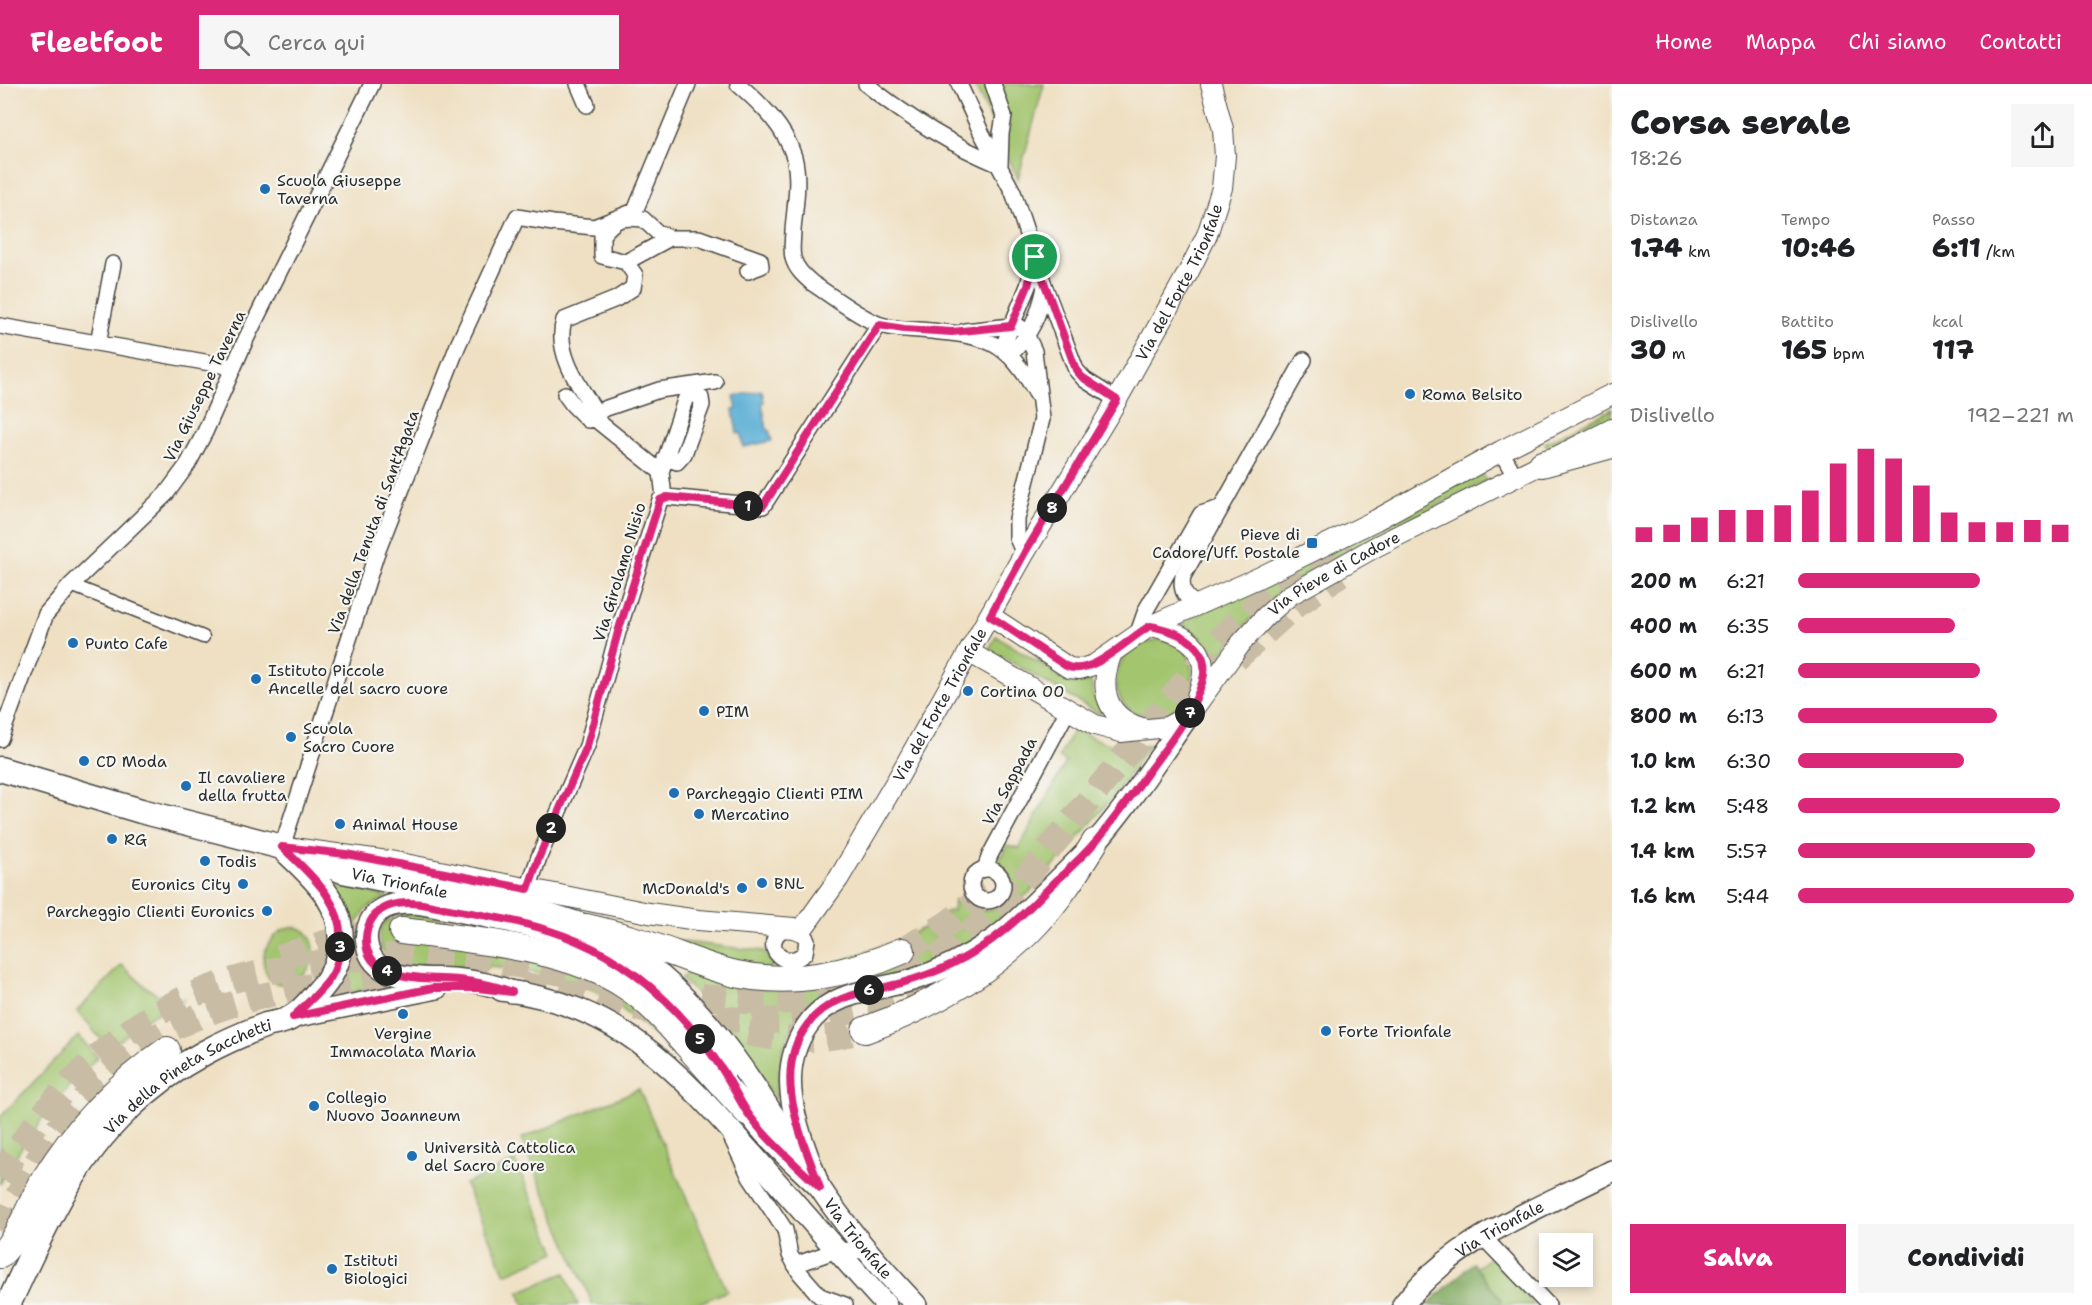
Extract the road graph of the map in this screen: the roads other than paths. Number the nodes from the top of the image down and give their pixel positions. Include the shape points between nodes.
1 (372, 84) edge
2 (578, 84) edge
3 (688, 84) edge
4 (738, 84) edge
5 (866, 84) edge
6 (959, 84) edge
7 (993, 84) edge
8 (1210, 84) edge
9 (587, 105) dead end
10 (1000, 165) junction
11 (670, 238) junction
12 (1035, 257) junction
13 (626, 262) junction
14 (113, 264) dead end
15 (748, 271) dead end
16 (1045, 288) junction
17 (879, 325) junction
18 (0, 326) edge
19 (1011, 326) junction
20 (952, 332) junction
21 (1030, 333) junction
22 (1065, 337) junction
23 (98, 343) junction
24 (1006, 352) junction
25 (1304, 360) dead end
26 (233, 367) junction
27 (715, 382) dead end
28 (565, 394) dead end
29 (1612, 394) edge
30 (1038, 396) junction
31 (1117, 400) junction
32 (596, 416) junction
33 (1612, 429) edge
34 (1612, 445) edge
35 (1501, 451) junction
36 (1542, 464) junction
37 (1516, 478) junction
38 (664, 497) junction
39 (1220, 508) junction
40 (1024, 554) junction
41 (70, 585) junction
42 (1198, 604) junction
43 (990, 616) junction
44 (1144, 629) junction
45 (203, 637) dead end
46 (969, 652) junction
47 (1112, 653) junction
48 (1068, 710) junction
49 (1189, 715) junction
50 (1149, 729) junction
51 (0, 740) edge
52 (0, 769) edge
53 (1095, 842) junction
54 (282, 847) junction
55 (985, 869) dead end
56 (528, 889) junction
57 (586, 927) junction
58 (794, 929) joint
59 (402, 931) tunnel mouth
60 (902, 951) tunnel mouth
61 (512, 992) junction
62 (293, 1017) junction
63 (865, 1030) tunnel mouth
64 (167, 1050) dead end
65 (736, 1116) junction
66 (1612, 1171) edge
67 (820, 1188) junction
68 (41, 1233) junction
69 (1483, 1237) junction
70 (837, 1250) junction
71 (868, 1251) junction
72 (0, 1255) edge
73 (795, 1265) junction
74 (0, 1275) edge
75 (8, 1305) edge
76 (845, 1305) edge
77 (886, 1305) edge
78 (916, 1305) edge
79 (1403, 1305) edge
80 (1548, 1305) edge

1 - 26 street, Via Giuseppe Taverna
2 - 9 street
3 - 54 street, Via della Tenuta di Sant'Agata via 635,212 594,227 517,217 458,345 376,555
4 - 17 street via 777,125 794,157 797,188 792,251 796,266 812,283
5 - 10 street via 946,140
6 - 10 street
7 - 10 street via 1004,116
8 - 31 street, Via del Forte Trionfale via 1223,129 1225,156 1216,210 1196,259
10 - 12 street
11 - 13 street
11 - 13 street via 643,219 625,218 612,223 602,235 602,256
11 - 15 street via 699,238 760,260 761,266
12 - 16 street
12 - 19 street
13 - 32 street via 635,275 633,288 564,320 562,326 566,359
14 - 23 street
16 - 21 street
16 - 22 street
17 - 20 street
17 - 38 street, Via Girolamo Nisio via 763,506
18 - 23 street
19 - 20 street
19 - 21 street
19 - 24 street
20 - 24 street via 975,336
21 - 22 street via 1043,326
21 - 24 street
21 - 30 street
22 - 31 street via 1078,374
23 - 26 street
24 - 30 street via 1028,377
25 - 39 street
26 - 41 street, Via Giuseppe Taverna via 199,444 174,485
27 - 32 street via 659,390 601,410
28 - 32 street via 588,420
29 - 35 street, Via Pieve di Cadore
30 - 40 street via 1041,431 1017,525 1018,542
31 - 40 street, Via del Forte Trionfale
32 - 38 street via 663,465
33 - 36 street, Via Pieve di Cadore
34 - 36 highway
35 - 37 street
35 - 42 street, Via Pieve di Cadore via 1376,520
36 - 37 street, Via Pieve di Cadore
37 - 49 street, Via Pieve di Cadore via 1377,546 1284,599 1242,642
38 - 56 street, Via Girolamo Nisio via 659,501 618,632 587,746
39 - 42 street via 1182,580 1185,596
39 - 44 street via 1202,514 1146,610
40 - 43 street, Via del Forte Trionfale
41 - 45 street
41 - 51 street, Via Giuseppe Taverna via 44,618
42 - 44 street, Via Pieve di Cadore
43 - 46 street, Via del Forte Trionfale
43 - 47 street, Via Pieve di Cadore via 1073,669 1086,668
44 - 47 street, Via Pieve di Cadore
44 - 49 street via 1167,629 1183,636 1200,654 1204,679
46 - 48 street, Via Pieve di Cadore
46 - 58 street, Via del Forte Trionfale via 839,878
47 - 50 street via 1104,680 1108,701 1128,722
48 - 50 street, Via Pieve di Cadore via 1104,729
48 - 55 street, Via Sappada
49 - 50 street, Via Pieve di Cadore via 1167,727
49 - 53 main road
52 - 54 main road, Via Trionfale
53 - 63 highway via 1050,908 999,958 933,1002
53 - 67 main road via 1017,921 991,941 922,977 842,998 809,1022 795,1050 791,1093 796,1122
54 - 56 street, Via Trionfale via 346,854
54 - 57 main road, Via Trionfale via 343,871 533,910
54 - 62 main road, Via della Pineta Sacchetti via 330,898 341,936 332,976
56 - 58 street, Via Trionfale via 673,916
57 - 60 highway via 636,940 712,968 761,977 830,974
57 - 67 main road, Via Trionfale via 646,962 700,1012
59 - 65 highway via 560,957 607,975 646,1001
61 - 62 main road, Via Trionfale via 433,988
61 - 65 main road, Via Trionfale via 585,1013 628,1035
61 - 65 main road via 481,983 416,979 388,972 370,956 368,926 376,914 388,907 415,903 537,927 591,947 630,970 667,1001 707,1048
62 - 68 main road, Via della Pineta Sacchetti via 224,1043 150,1089 88,1153
64 - 72 highway via 112,1094 72,1140
65 - 67 main road via 773,1142
65 - 70 main road, Via Trionfale
65 - 73 street, Via Trionfale via 750,1177 785,1230
66 - 69 main road, Via Trionfale
67 - 71 main road, Via Trionfale
68 - 74 main road via 15,1264
68 - 75 main road
69 - 79 main road, Via Trionfale via 1435,1270
69 - 80 street
70 - 71 street
70 - 73 street
70 - 77 main road, Via Trionfale
71 - 78 main road, Via Trionfale
73 - 76 street, Via Trionfale via 816,1293

